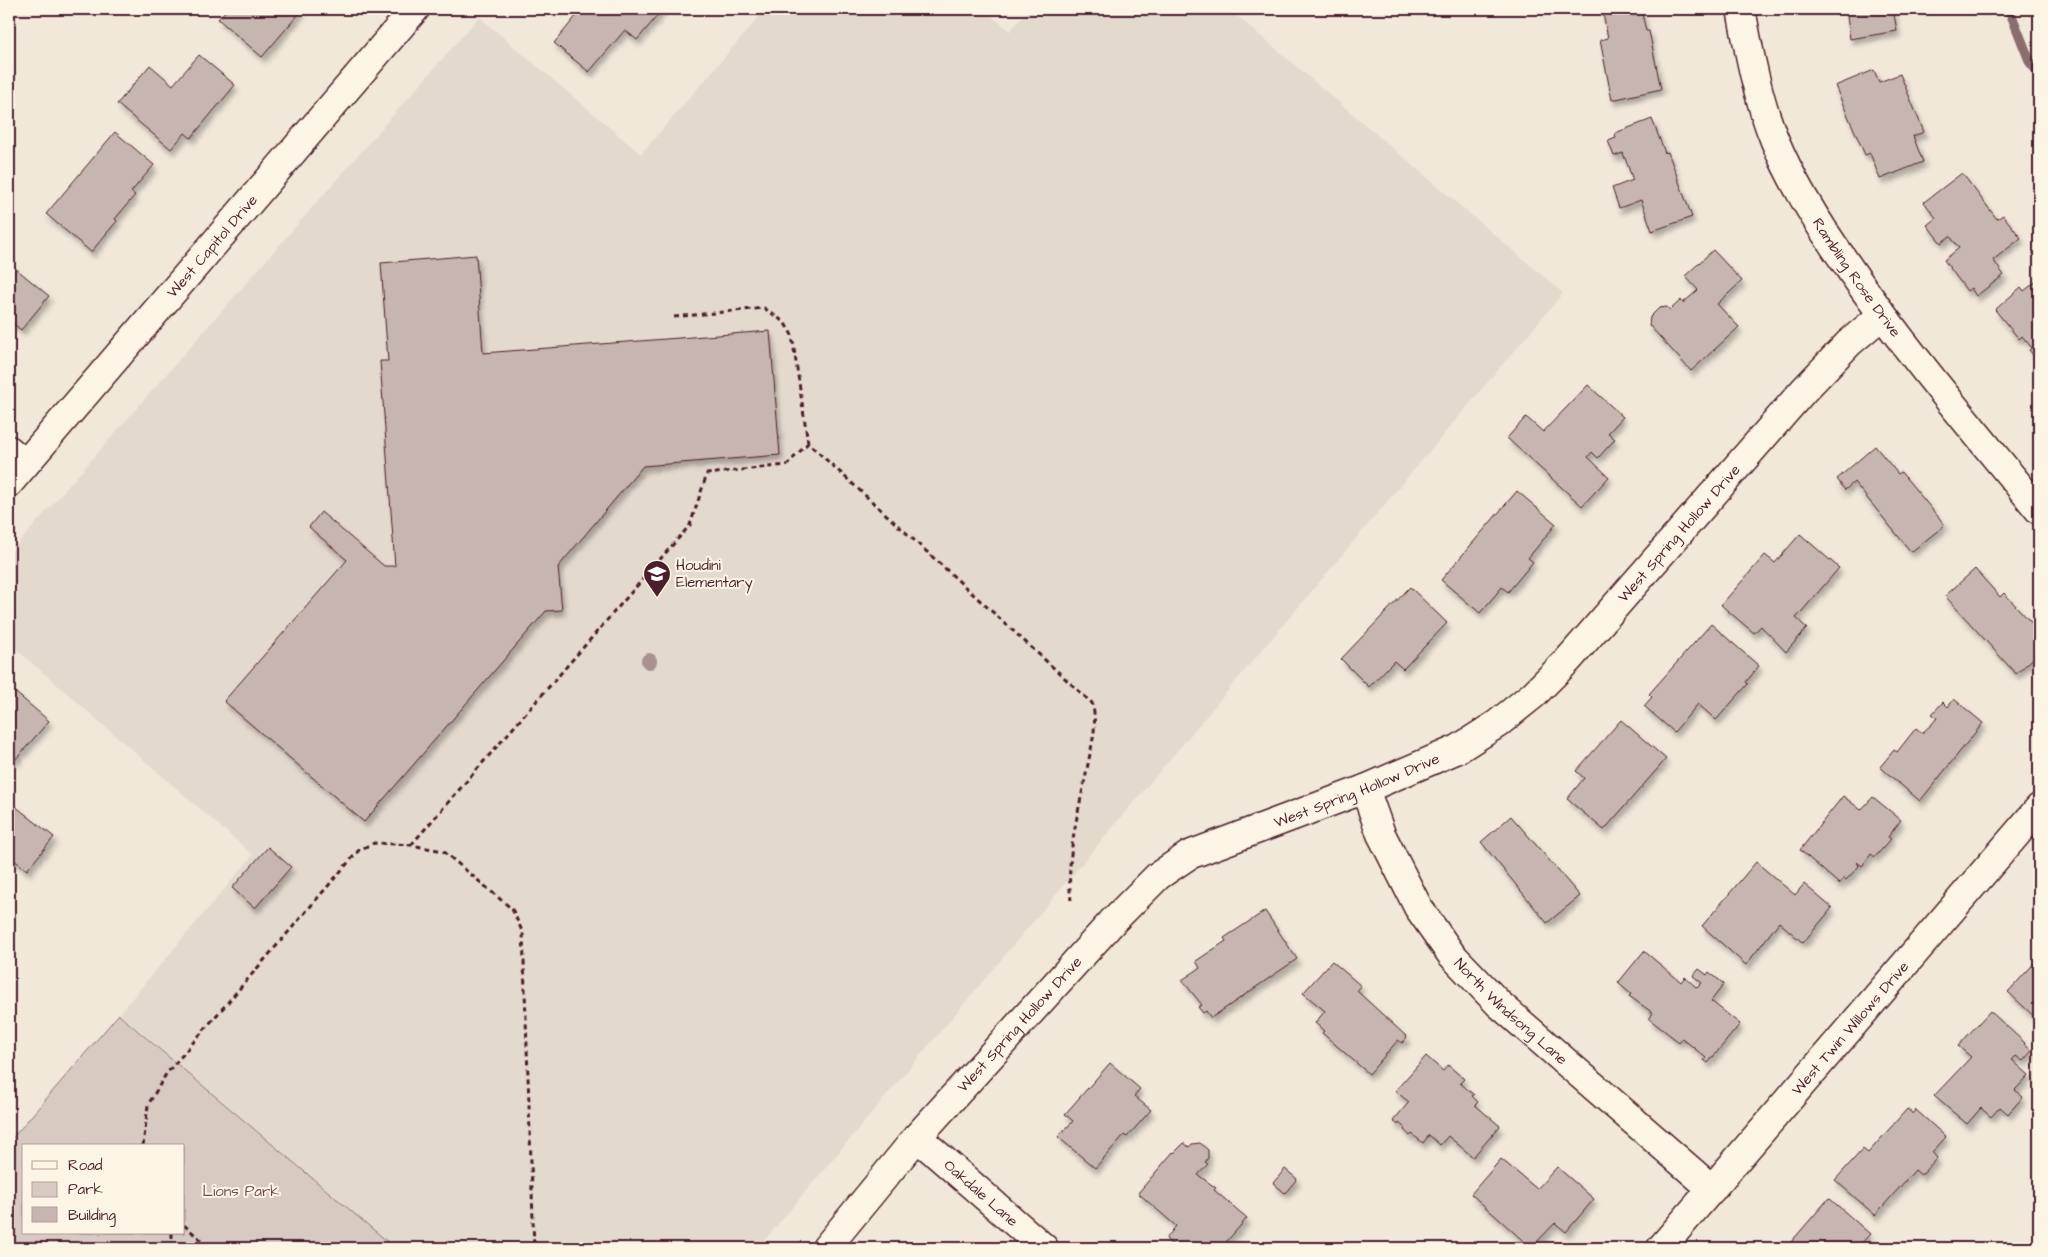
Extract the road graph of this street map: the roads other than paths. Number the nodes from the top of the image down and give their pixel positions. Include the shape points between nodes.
1 (415, 9) edge
2 (1741, 9) edge
3 (1881, 316) junction
4 (14, 466) edge
5 (2039, 510) edge
6 (1365, 789) junction
7 (2039, 808) edge
8 (918, 1137) junction
9 (1712, 1190) junction
10 (826, 1248) edge
11 (1044, 1248) edge
12 (1661, 1248) edge

1 - 4 street, West Capitol Drive
2 - 3 street, Rambling Rose Drive via 1774,139 1804,199
3 - 5 street, Rambling Rose Drive
3 - 6 street, West Spring Hollow Drive via 1849,343 1804,390 1569,659 1533,695 1458,749
6 - 8 street, West Spring Hollow Drive via 1189,855 1158,876 1114,920
6 - 9 street, North Windsong Lane via 1381,834 1418,907 1451,954 1499,1004
7 - 9 street, West Twin Willows Drive
8 - 10 street, West Spring Hollow Drive
8 - 11 street, Oakdale Lane
9 - 12 street, West Twin Willows Drive

